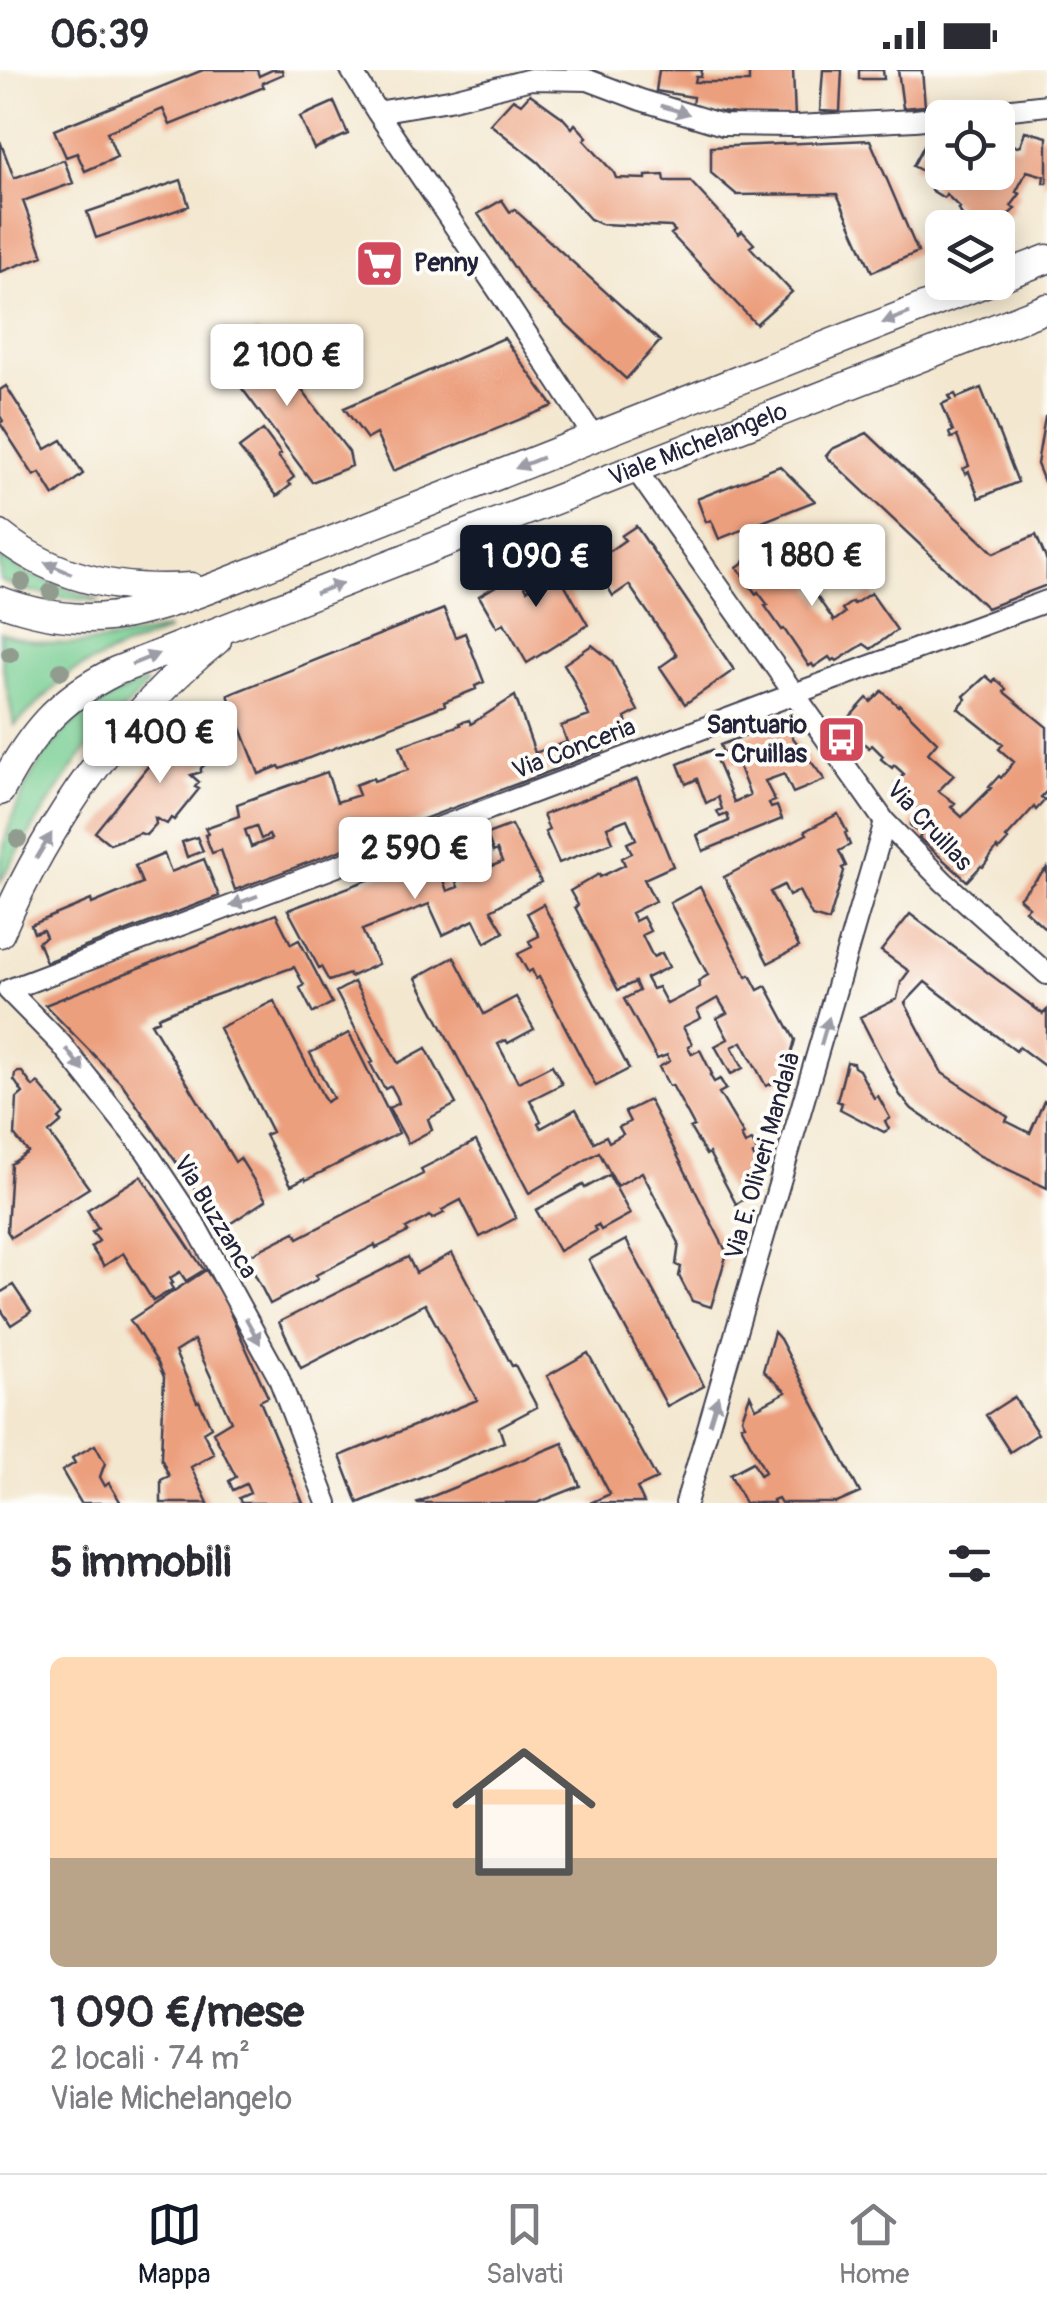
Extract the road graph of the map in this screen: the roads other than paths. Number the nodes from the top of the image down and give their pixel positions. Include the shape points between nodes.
1 (351, 70) edge
2 (1047, 105) edge
3 (377, 112) junction
4 (1047, 259) edge
5 (1015, 271) edge
6 (942, 300) edge
7 (1047, 308) edge
8 (594, 438) junction
9 (634, 467) junction
10 (0, 535) edge
11 (222, 584) junction
12 (0, 601) edge
13 (1047, 601) edge
14 (238, 623) junction
15 (794, 694) junction
16 (0, 791) edge
17 (886, 822) junction
18 (0, 933) edge
19 (1047, 974) edge
20 (4, 989) edge
21 (327, 1503) edge
22 (686, 1503) edge

1 - 3 street
3 -> 2 street via 531,79 588,80 724,125 914,120
3 - 8 street
4 - 5 street
6 -> 8 street, Viale Michelangelo
7 - 9 street, Viale Michelangelo
8 -> 11 street, Viale Michelangelo
14 -> 9 street, Viale Michelangelo
9 - 15 street, Via Cruillas
11 -> 10 street via 100,583 29,556
11 - 12 street, Viale Michelangelo via 109,618 38,614
13 - 15 street, Via Conceria
16 -> 14 street, Viale Michelangelo via 23,748 71,697 128,666
18 -> 14 street via 38,854 95,769 179,673
15 - 17 street, Via Cruillas
15 -> 20 street, Via Conceria
17 - 19 street, Via Cruillas
22 -> 17 street, Via E. Oliveri Mandalà
20 -> 21 street, Via Buzzanca via 62,1044 194,1224 278,1376

